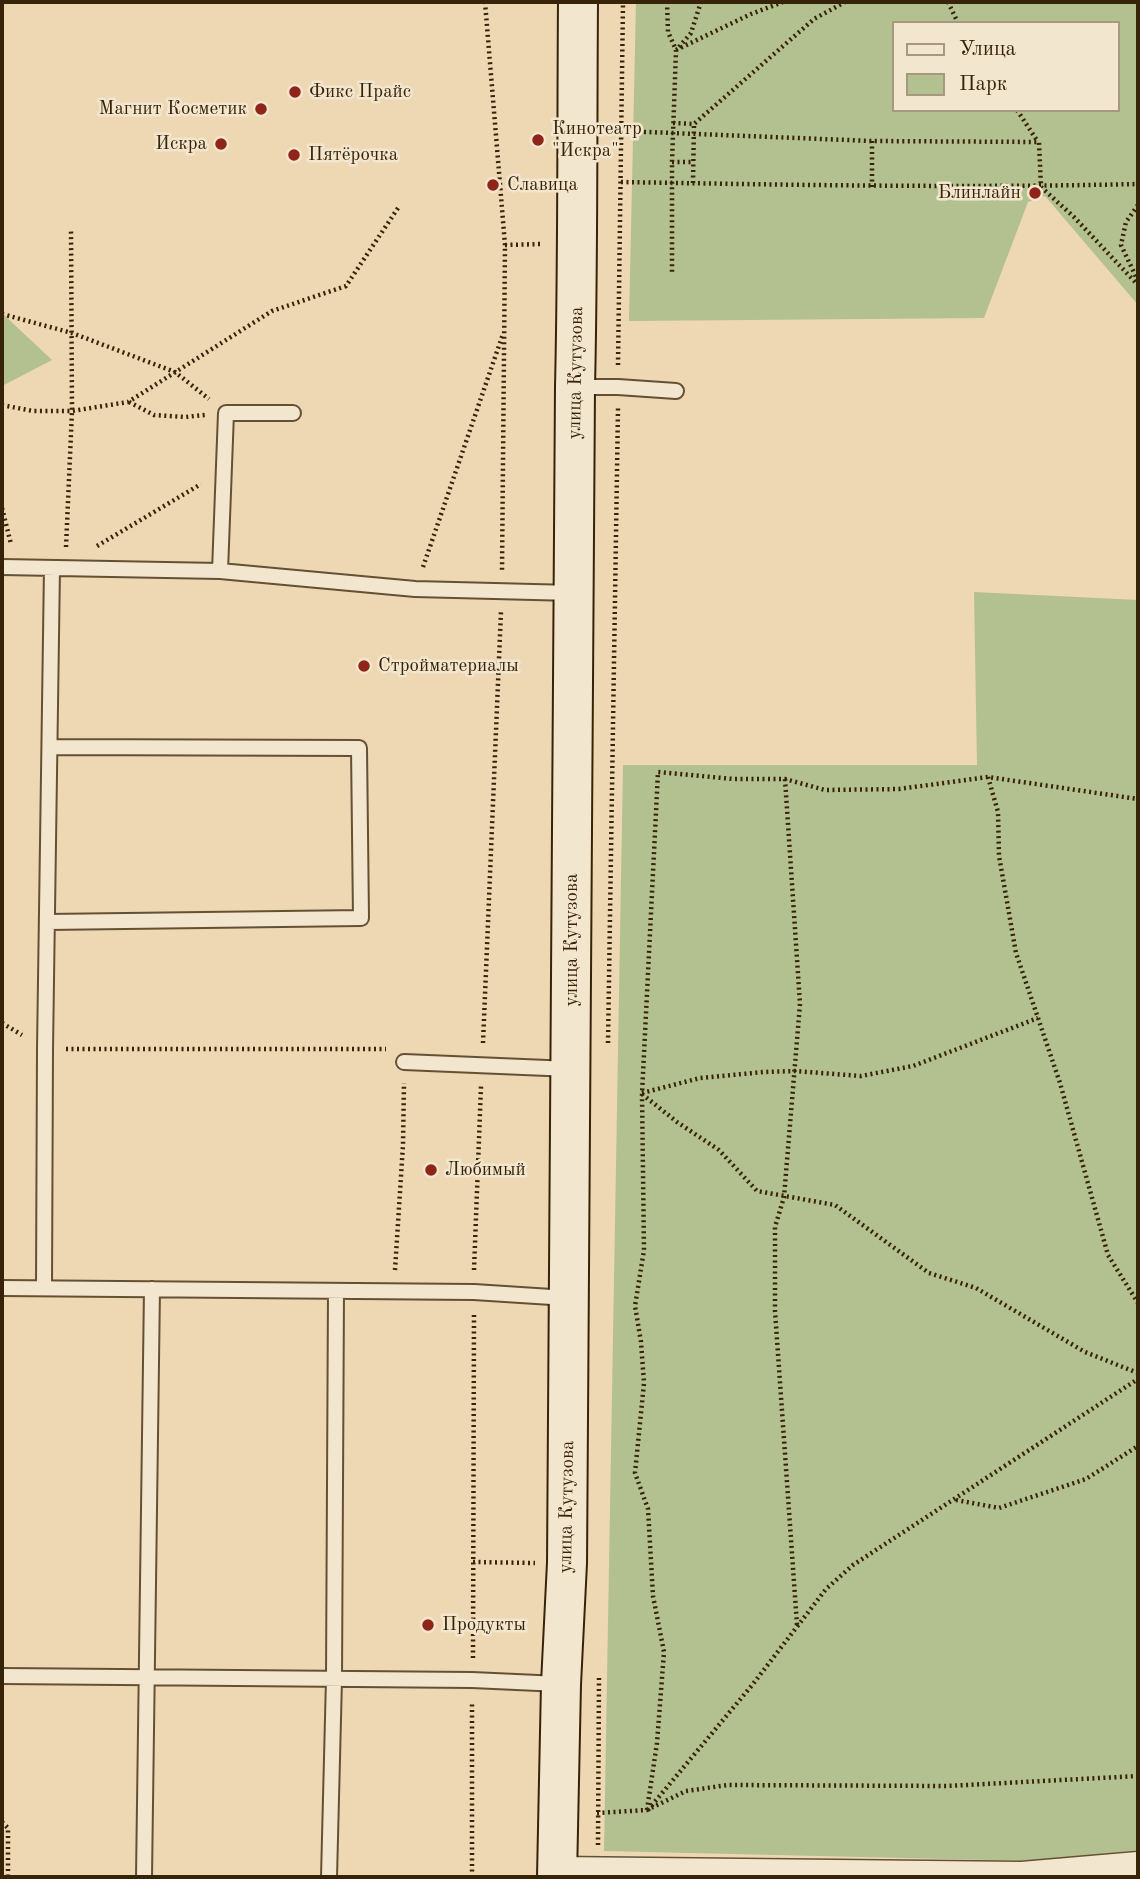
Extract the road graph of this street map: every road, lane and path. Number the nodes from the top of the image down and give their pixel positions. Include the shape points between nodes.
1 (485, 2) edge
2 (578, 2) edge
3 (623, 2) edge
4 (667, 2) edge
5 (701, 2) edge
6 (783, 2) edge
7 (845, 2) edge
8 (948, 2) edge
9 (957, 21) edge
10 (676, 50) junction
11 (1018, 112) edge
12 (673, 123) junction
13 (694, 124) junction
14 (622, 131) junction
15 (673, 134) junction
16 (693, 135) junction
17 (873, 141) junction
18 (1038, 142) junction
19 (671, 162) junction
20 (693, 162) junction
21 (621, 182) junction
22 (672, 183) junction
23 (693, 183) junction
24 (1138, 184) edge
25 (872, 187) junction
26 (1041, 187) junction
27 (1138, 205) edge
28 (398, 208) dead end
29 (71, 230) dead end
30 (673, 274) dead end
31 (1138, 283) edge
32 (2, 314) edge
33 (505, 330) junction
34 (72, 333) junction
35 (175, 372) junction
36 (575, 387) junction
37 (618, 387) junction
38 (676, 391) dead end
39 (128, 402) junction
40 (2, 405) edge
41 (72, 411) junction
42 (226, 413) junction
43 (293, 413) dead end
44 (223, 471) junction
45 (2, 508) edge
46 (2, 567) edge
47 (18, 568) junction
48 (59, 568) junction
49 (94, 569) junction
50 (220, 570) junction
51 (415, 589) junction
52 (502, 592) junction
53 (575, 593) junction
54 (50, 747) junction
55 (988, 777) junction
56 (785, 779) junction
57 (1138, 799) edge
58 (47, 922) junction
59 (1038, 1018) junction
60 (2, 1023) edge
61 (45, 1049) junction
62 (404, 1062) junction
63 (482, 1064) junction
64 (570, 1069) junction
65 (795, 1072) junction
66 (642, 1094) junction
67 (784, 1197) junction
68 (2, 1288) edge
69 (44, 1288) junction
70 (152, 1289) junction
71 (336, 1291) junction
72 (394, 1291) junction
73 (474, 1292) junction
74 (569, 1298) junction
75 (1138, 1303) edge
76 (1138, 1373) edge
77 (1138, 1379) edge
78 (1138, 1447) edge
79 (955, 1500) junction
80 (797, 1625) junction
81 (2, 1676) edge
82 (146, 1678) junction
83 (334, 1679) junction
84 (472, 1680) junction
85 (561, 1684) junction
86 (1138, 1776) edge
87 (647, 1810) junction
88 (597, 1813) dead end
89 (2, 1822) edge
90 (1138, 1867) edge
91 (557, 1874) edge
92 (8, 1877) edge
93 (144, 1877) edge
94 (329, 1877) edge
95 (472, 1877) edge

1 - 33 path via 503,201
2 - 36 main road, улица Кутузова
3 - 14 path
4 - 10 path via 668,32
5 - 10 path via 691,33
6 - 10 path
7 - 13 path via 814,19
8 - 9 path
10 - 12 path
11 - 18 path
12 - 13 path
12 - 15 path
13 - 16 path
14 - 15 path
14 - 21 path
15 - 16 path
15 - 19 path
16 - 17 path
16 - 20 path
17 - 18 path
17 - 25 path
18 - 26 path
19 - 20 path
19 - 22 path
20 - 23 path
21 - 22 path
21 - 37 path
22 - 23 path
22 - 30 path
23 - 25 path
24 - 26 path
25 - 26 path
26 - 31 path
27 - 31 path via 1126,222 1121,245
28 - 35 path via 346,286 272,311
29 - 34 path
32 - 34 path
33 - 51 path
33 - 52 path
34 - 35 path
34 - 41 path
35 - 39 path
35 - 42 path
36 - 37 lane
36 - 53 main road, улица Кутузова
37 - 38 lane
39 - 41 path
39 - 42 path via 154,415
40 - 41 path
41 - 48 path
42 - 43 lane
42 - 44 lane
44 - 49 path via 95,547
44 - 50 lane
45 - 47 path
46 - 47 lane
47 - 48 lane
48 - 49 lane
48 - 54 lane
49 - 50 lane
50 - 51 lane
51 - 52 lane
52 - 53 lane
52 - 63 path
53 - 64 main road, улица Кутузова
54 - 58 lane
54 - 58 lane via 359,748 361,918
55 - 56 path via 899,789 825,790
55 - 57 path
55 - 59 path via 998,812 999,856 1016,953
56 - 65 path via 800,1004
56 - 66 path via 658,772
58 - 61 lane
59 - 65 path via 913,1066 860,1076
59 - 75 path via 1108,1255
60 - 61 path
61 - 62 path via 388,1049
61 - 69 lane
62 - 63 lane
62 - 72 path
63 - 64 lane
63 - 73 path
64 - 74 main road, улица Кутузова
65 - 66 path via 700,1078
65 - 67 path
66 - 67 path via 719,1150 757,1191
66 - 87 path via 644,1250 635,1306 645,1383 635,1473 648,1509 653,1596 664,1652
67 - 76 path via 835,1205 929,1273 976,1288 1085,1352
67 - 80 path via 775,1227 775,1311
68 - 69 lane
69 - 70 lane
70 - 71 lane
70 - 82 lane
71 - 72 lane
71 - 83 lane
72 - 73 lane
73 - 74 lane
73 - 84 path
74 - 85 main road, улица Кутузова
77 - 79 path
78 - 79 path via 1086,1479 999,1508
79 - 80 path via 853,1565
80 - 87 path
81 - 82 lane
82 - 83 lane
82 - 93 lane
83 - 84 lane
83 - 94 lane
84 - 85 lane
84 - 95 path
85 - 91 main road, улица Кутузова
86 - 87 path via 947,1786 728,1785 687,1791
87 - 88 path
89 - 92 path via 8,1828
90 - 91 street via 1023,1877

